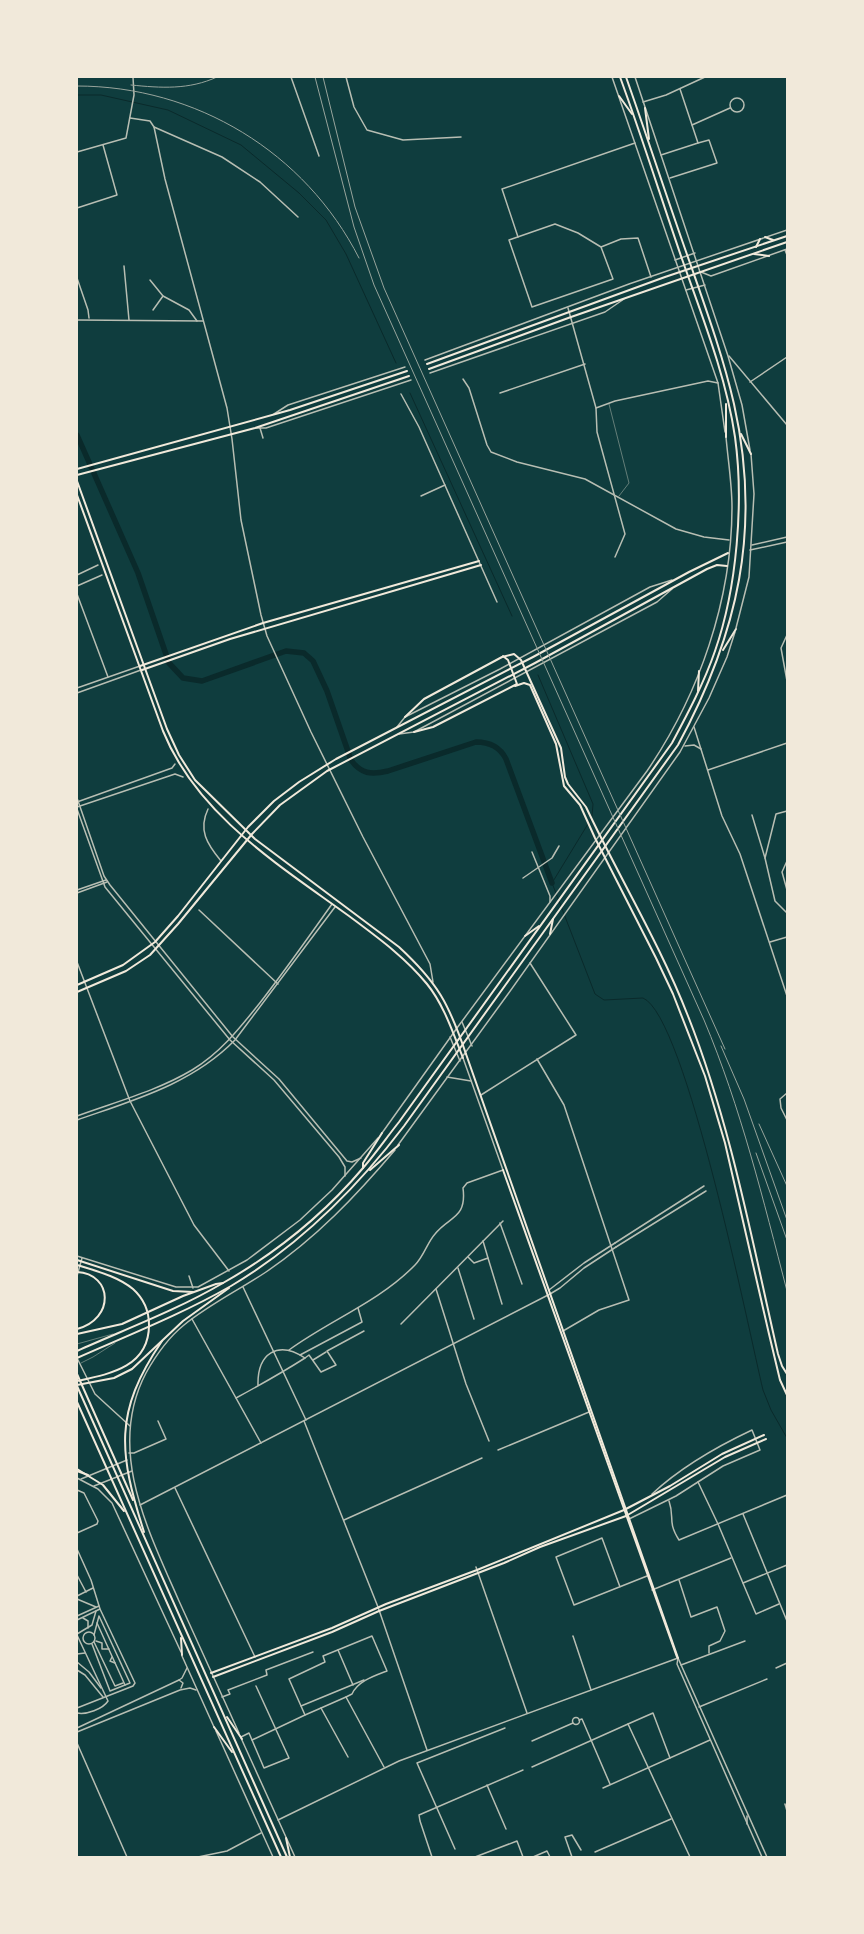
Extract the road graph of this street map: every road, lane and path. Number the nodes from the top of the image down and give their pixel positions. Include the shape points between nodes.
1 (132, 77) edge
2 (291, 77) edge
3 (346, 77) edge
4 (612, 77) edge
5 (620, 77) edge
6 (626, 77) edge
7 (635, 77) edge
8 (705, 77) edge
9 (680, 89) junction
10 (619, 96) junction
11 (643, 102) junction
12 (645, 108) junction
13 (730, 108) junction
14 (130, 118) junction
15 (634, 118) junction
16 (692, 125) junction
17 (154, 127) junction
18 (461, 137) dead end
19 (635, 143) junction
20 (698, 143) junction
21 (103, 144) junction
22 (650, 144) junction
23 (77, 152) edge
24 (661, 155) junction
25 (320, 156) dead end
26 (670, 178) junction
27 (77, 208) edge
28 (298, 217) dead end
29 (787, 230) edge
30 (787, 236) edge
31 (518, 237) junction
32 (765, 237) junction
33 (760, 239) junction
34 (774, 240) junction
35 (787, 242) edge
36 (601, 247) junction
37 (756, 247) junction
38 (786, 250) edge
39 (695, 253) junction
40 (753, 254) junction
41 (787, 255) edge
42 (769, 256) junction
43 (675, 260) junction
44 (698, 261) junction
45 (124, 266) dead end
46 (700, 266) junction
47 (677, 268) junction
48 (702, 272) junction
49 (679, 273) junction
50 (651, 276) junction
51 (77, 278) edge
52 (681, 279) junction
53 (150, 280) dead end
54 (706, 286) junction
55 (685, 291) junction
56 (163, 296) junction
57 (625, 298) junction
58 (568, 308) junction
59 (153, 310) dead end
60 (569, 312) junction
61 (571, 317) junction
62 (89, 319) junction
63 (77, 320) edge
64 (129, 320) junction
65 (198, 321) junction
66 (203, 321) junction
67 (572, 322) junction
68 (728, 356) junction
69 (787, 357) edge
70 (425, 360) dead end
71 (427, 364) dead end
72 (585, 364) junction
73 (405, 367) dead end
74 (429, 369) dead end
75 (407, 371) dead end
76 (430, 373) dead end
77 (409, 376) dead end
78 (463, 379) dead end
79 (411, 380) dead end
80 (750, 382) junction
81 (718, 383) junction
82 (500, 393) dead end
83 (401, 394) dead end
84 (726, 398) junction
85 (609, 403) junction
86 (596, 408) junction
87 (274, 414) junction
88 (787, 425) edge
89 (230, 427) junction
90 (254, 428) junction
91 (260, 428) junction
92 (739, 431) junction
93 (232, 434) junction
94 (726, 437) junction
95 (263, 438) dead end
96 (751, 454) junction
97 (77, 469) edge
98 (77, 475) edge
99 (77, 481) edge
100 (445, 485) junction
101 (77, 495) edge
102 (421, 496) dead end
103 (614, 496) junction
104 (618, 498) junction
105 (787, 537) edge
106 (729, 540) junction
107 (787, 542) edge
108 (751, 545) junction
109 (750, 550) junction
110 (728, 553) junction
111 (615, 557) dead end
112 (479, 561) junction
113 (706, 563) junction
114 (98, 565) dead end
115 (481, 566) junction
116 (727, 566) junction
117 (707, 569) junction
118 (77, 575) edge
119 (102, 575) dead end
120 (674, 580) junction
121 (676, 584) junction
122 (77, 586) edge
123 (77, 594) edge
124 (497, 602) dead end
125 (263, 623) junction
126 (265, 629) junction
127 (736, 629) junction
128 (787, 634) edge
129 (721, 655) junction
130 (503, 656) junction
131 (145, 665) junction
132 (140, 666) junction
133 (146, 669) junction
134 (142, 670) junction
135 (699, 670) junction
136 (108, 677) junction
137 (787, 680) edge
138 (516, 686) junction
139 (77, 688) edge
140 (77, 693) edge
141 (698, 694) junction
142 (405, 717) junction
143 (694, 727) junction
144 (395, 729) junction
145 (414, 732) junction
146 (397, 735) junction
147 (787, 744) edge
148 (684, 746) junction
149 (701, 749) junction
150 (175, 764) dead end
151 (327, 764) junction
152 (330, 769) junction
153 (708, 770) junction
154 (183, 777) dead end
155 (77, 798) edge
156 (78, 802) edge
157 (77, 808) edge
158 (80, 808) junction
159 (208, 809) dead end
160 (787, 811) edge
161 (752, 815) dead end
162 (787, 826) edge
163 (787, 829) edge
164 (246, 830) junction
165 (242, 835) junction
166 (251, 835) junction
167 (247, 839) junction
168 (559, 846) dead end
169 (532, 852) dead end
170 (765, 858) junction
171 (222, 861) junction
172 (787, 861) edge
173 (539, 868) junction
174 (523, 878) dead end
175 (107, 881) junction
176 (102, 882) junction
177 (787, 890) edge
178 (77, 892) edge
179 (550, 902) junction
180 (332, 904) junction
181 (335, 906) junction
182 (199, 910) dead end
183 (787, 913) edge
184 (554, 918) junction
185 (542, 924) junction
186 (550, 934) junction
187 (525, 936) junction
188 (787, 937) edge
189 (155, 942) junction
190 (770, 942) junction
191 (152, 945) junction
192 (158, 945) junction
193 (156, 949) junction
194 (77, 962) edge
195 (530, 963) junction
196 (85, 982) junction
197 (433, 982) junction
198 (277, 983) junction
199 (77, 985) edge
200 (87, 988) junction
201 (77, 992) edge
202 (787, 996) edge
203 (462, 1022) junction
204 (457, 1028) junction
205 (453, 1033) junction
206 (233, 1037) junction
207 (450, 1037) junction
208 (230, 1040) junction
209 (235, 1040) junction
210 (233, 1042) junction
211 (472, 1046) junction
212 (466, 1054) junction
213 (463, 1058) junction
214 (538, 1058) junction
215 (460, 1060) junction
216 (447, 1077) junction
217 (471, 1081) junction
218 (787, 1093) edge
219 (480, 1096) junction
220 (128, 1097) junction
221 (130, 1101) junction
222 (77, 1116) edge
223 (77, 1120) edge
224 (787, 1120) edge
225 (382, 1133) junction
226 (399, 1145) junction
227 (362, 1157) junction
228 (363, 1168) junction
229 (503, 1170) junction
230 (366, 1174) junction
231 (345, 1176) junction
232 (704, 1186) dead end
233 (706, 1191) dead end
234 (503, 1221) dead end
235 (500, 1224) junction
236 (483, 1241) junction
237 (611, 1246) junction
238 (612, 1250) junction
239 (77, 1256) edge
240 (468, 1257) junction
241 (82, 1258) junction
242 (488, 1258) junction
243 (77, 1260) edge
244 (77, 1265) edge
245 (458, 1268) junction
246 (230, 1271) junction
247 (77, 1272) edge
248 (77, 1276) edge
249 (189, 1276) dead end
250 (225, 1283) junction
251 (522, 1284) dead end
252 (230, 1286) junction
253 (243, 1287) junction
254 (193, 1288) junction
255 (436, 1290) junction
256 (548, 1290) junction
257 (198, 1292) junction
258 (548, 1294) junction
259 (502, 1304) dead end
260 (358, 1308) junction
261 (192, 1319) junction
262 (474, 1319) dead end
263 (401, 1324) dead end
264 (77, 1329) edge
265 (364, 1331) dead end
266 (563, 1332) junction
267 (118, 1333) junction
268 (77, 1334) edge
269 (121, 1339) junction
270 (162, 1341) junction
271 (77, 1344) edge
272 (452, 1344) junction
273 (290, 1350) junction
274 (77, 1351) edge
275 (274, 1351) junction
276 (327, 1351) junction
277 (300, 1355) junction
278 (77, 1358) edge
279 (306, 1358) junction
280 (313, 1360) junction
281 (77, 1364) edge
282 (283, 1372) junction
283 (77, 1374) edge
284 (787, 1374) edge
285 (77, 1381) edge
286 (77, 1386) edge
287 (258, 1386) junction
288 (787, 1395) edge
289 (236, 1398) junction
290 (77, 1402) edge
291 (589, 1412) junction
292 (305, 1420) junction
293 (158, 1421) dead end
294 (130, 1426) junction
295 (764, 1435) dead end
296 (766, 1439) dead end
297 (489, 1441) dead end
298 (261, 1443) junction
299 (498, 1450) dead end
300 (129, 1452) junction
301 (482, 1458) dead end
302 (130, 1459) junction
303 (77, 1470) edge
304 (132, 1471) junction
305 (77, 1478) edge
306 (81, 1479) junction
307 (698, 1482) junction
308 (94, 1486) junction
309 (175, 1488) junction
310 (77, 1490) edge
311 (652, 1494) junction
312 (787, 1495) edge
313 (669, 1501) dead end
314 (136, 1506) junction
315 (140, 1506) junction
316 (625, 1510) junction
317 (743, 1514) junction
318 (127, 1515) junction
319 (627, 1515) junction
320 (344, 1520) junction
321 (628, 1520) junction
322 (718, 1524) junction
323 (77, 1533) edge
324 (147, 1541) junction
325 (77, 1549) edge
326 (732, 1558) junction
327 (787, 1565) edge
328 (477, 1568) junction
329 (77, 1573) edge
330 (478, 1573) junction
331 (767, 1574) junction
332 (647, 1576) junction
333 (679, 1580) junction
334 (743, 1583) junction
335 (93, 1588) junction
336 (620, 1588) junction
337 (653, 1590) junction
338 (86, 1592) junction
339 (77, 1596) edge
340 (779, 1604) junction
341 (99, 1606) junction
342 (96, 1607) junction
343 (378, 1607) junction
344 (100, 1609) junction
345 (96, 1611) junction
346 (379, 1611) junction
347 (77, 1616) edge
348 (82, 1618) junction
349 (77, 1620) edge
350 (787, 1621) edge
351 (97, 1623) junction
352 (88, 1628) junction
353 (94, 1634) junction
354 (77, 1635) edge
355 (573, 1636) dead end
356 (181, 1637) junction
357 (745, 1641) dead end
358 (94, 1642) junction
359 (86, 1644) junction
360 (83, 1649) junction
361 (109, 1649) junction
362 (338, 1650) junction
363 (85, 1652) junction
364 (313, 1652) dead end
365 (709, 1653) junction
366 (77, 1654) edge
367 (182, 1655) junction
368 (112, 1657) junction
369 (256, 1657) junction
370 (678, 1658) junction
371 (77, 1662) edge
372 (125, 1662) junction
373 (241, 1662) junction
374 (115, 1663) junction
375 (787, 1663) edge
376 (121, 1664) junction
377 (681, 1665) junction
378 (187, 1668) junction
379 (776, 1668) dead end
380 (77, 1670) edge
381 (211, 1672) junction
382 (223, 1673) junction
383 (213, 1677) junction
384 (767, 1679) dead end
385 (179, 1680) junction
386 (366, 1680) junction
387 (124, 1684) junction
388 (353, 1685) junction
389 (256, 1686) dead end
390 (180, 1690) junction
391 (197, 1690) junction
392 (591, 1690) junction
393 (104, 1691) junction
394 (106, 1697) junction
395 (222, 1697) junction
396 (346, 1697) junction
397 (103, 1698) junction
398 (692, 1700) junction
399 (301, 1706) junction
400 (699, 1706) junction
401 (77, 1708) edge
402 (321, 1708) junction
403 (223, 1712) junction
404 (77, 1713) edge
405 (527, 1713) junction
406 (305, 1715) junction
407 (579, 1720) junction
408 (573, 1723) junction
409 (628, 1724) junction
410 (214, 1727) junction
411 (77, 1728) edge
412 (276, 1728) junction
413 (505, 1728) dead end
414 (77, 1732) edge
415 (241, 1738) junction
416 (252, 1740) junction
417 (710, 1740) junction
418 (532, 1741) dead end
419 (591, 1741) junction
420 (77, 1743) edge
421 (427, 1750) junction
422 (235, 1757) junction
423 (348, 1757) dead end
424 (670, 1758) junction
425 (384, 1767) junction
426 (532, 1767) dead end
427 (648, 1768) junction
428 (523, 1770) dead end
429 (487, 1784) junction
430 (610, 1784) junction
431 (603, 1788) dead end
432 (785, 1804) dead end
433 (437, 1807) junction
434 (787, 1811) edge
435 (747, 1814) junction
436 (671, 1819) junction
437 (278, 1820) junction
438 (747, 1825) junction
439 (506, 1829) dead end
440 (262, 1833) junction
441 (286, 1838) junction
442 (455, 1850) dead end
443 (581, 1850) dead end
444 (595, 1852) dead end
445 (128, 1857) edge
446 (198, 1857) edge
447 (273, 1857) edge
448 (280, 1857) edge
449 (289, 1857) edge
450 (295, 1857) edge
451 (432, 1857) edge
452 (475, 1857) edge
453 (523, 1857) edge
454 (533, 1857) edge
455 (550, 1857) edge
456 (572, 1857) edge
457 (690, 1857) edge
458 (762, 1857) edge
459 (767, 1857) edge

1 - 14 street via 134,95
2 - 25 street
3 - 18 street via 354,107 367,130 403,140
4 - 10 street
5 - 15 main road
6 - 22 main road
7 - 11 street
8 - 9 street
9 - 11 street
9 - 16 street
10 - 15 main road
10 - 19 street
11 - 12 street
12 - 22 main road
12 - 24 street
13 - 13 street via 731,101 735,98 743,102 744,106 740,111 733,111
13 - 16 street
14 - 17 street via 150,121
14 - 21 street via 126,138
15 - 84 main road via 693,289
16 - 20 street
17 - 28 street via 222,157 260,182
17 - 66 street via 165,179
19 - 31 street via 502,189
19 - 43 street
20 - 24 street
20 - 26 street via 710,140 717,163
21 - 23 street
21 - 27 street via 117,195
22 - 92 main road via 725,371
24 - 26 street
26 - 39 street
29 - 32 street
30 - 34 main road
31 - 36 street via 555,224 578,233
31 - 36 street via 509,240 532,307 613,280
32 - 33 street
32 - 34 main road
33 - 37 main road
33 - 44 street
34 - 37 main road
35 - 40 main road
36 - 50 street via 621,239 638,238
37 - 46 main road
38 - 41 street
38 - 42 street
39 - 43 street
39 - 44 street
40 - 42 main road
40 - 48 main road
42 - 48 street via 711,276
43 - 47 street
44 - 46 street
44 - 47 street
45 - 64 street
46 - 48 street
46 - 49 main road
47 - 49 street
47 - 50 street
48 - 52 main road
48 - 54 street
49 - 52 street
49 - 60 main road
50 - 58 street
51 - 62 street
52 - 55 street
52 - 57 main road
53 - 56 street
54 - 55 street via 701,284
54 - 68 street
55 - 81 street
56 - 59 street
56 - 65 street via 189,310
57 - 61 main road
57 - 67 street via 605,312
58 - 60 street
58 - 70 street
60 - 61 street
60 - 71 main road
61 - 67 street
61 - 74 main road
62 - 63 street
62 - 64 street
64 - 65 street
65 - 66 street
66 - 89 street
67 - 72 street
67 - 76 street
68 - 80 street
68 - 96 street via 742,405
69 - 80 street
72 - 82 street
72 - 86 street
73 - 87 street via 288,405
75 - 87 main road
77 - 90 main road
78 - 103 street via 469,388 491,452 517,462 585,479
79 - 91 street
80 - 88 street
81 - 85 street via 708,381
81 - 94 street
83 - 100 street
84 - 94 main road
84 - 141 main road via 734,436 739,482 738,520 730,590 723,623 716,649
85 - 86 street
85 - 104 lane via 629,483
86 - 103 street via 597,432
87 - 89 main road
89 - 93 street
89 - 97 main road
90 - 91 street
90 - 93 main road
91 - 95 street
92 - 96 main road
92 - 129 main road via 745,482 744,542 738,591
93 - 98 main road
93 - 125 street via 241,520
94 - 106 street via 732,506
96 - 108 street via 754,494
99 - 131 main road
100 - 102 street
100 - 112 street
101 - 132 main road
103 - 104 street
103 - 111 street via 625,534
104 - 106 street via 676,529 704,537
105 - 108 street
106 - 110 street
107 - 109 street
108 - 109 street
109 - 127 street via 749,576
110 - 113 main road
110 - 116 street
112 - 115 street
112 - 125 main road
113 - 117 main road via 710,566
113 - 120 main road
114 - 118 street
115 - 124 street
115 - 126 main road
116 - 117 main road via 718,565
116 - 135 street via 716,622
117 - 121 main road
119 - 122 street
120 - 142 street via 650,587 500,669
120 - 144 main road
121 - 145 street via 657,602
121 - 146 main road via 535,663
123 - 136 street
125 - 126 street
125 - 131 main road
126 - 133 main road
126 - 151 street
127 - 129 main road
127 - 143 street via 724,664
128 - 137 street via 781,648
129 - 184 main road via 678,745
130 - 138 main road via 508,660
130 - 142 main road via 424,699
130 - 284 main road via 517,655 529,675 561,748 568,784 589,815 664,962 688,1015 719,1104 778,1354
131 - 132 main road
131 - 133 main road
132 - 134 main road
132 - 136 street
133 - 134 main road
133 - 164 main road via 169,733 184,763 201,787
134 - 140 street
134 - 165 main road via 162,731 178,763 200,794
135 - 141 main road
135 - 179 street via 667,742
136 - 139 street
138 - 145 main road via 433,727
138 - 288 main road via 524,683 530,685 556,744 564,786 580,805 656,958 689,1034 716,1109 780,1380
141 - 185 main road via 672,743
142 - 144 street
143 - 148 street
143 - 149 street
144 - 151 main road
145 - 146 street
146 - 152 main road
147 - 153 street
148 - 149 street via 691,744
148 - 186 street
149 - 153 street
150 - 156 street via 172,768
151 - 152 street
151 - 164 main road via 274,801
152 - 166 main road via 280,805
152 - 197 street via 430,964
153 - 190 street via 722,816 737,848
154 - 158 street via 174,774
155 - 156 street
156 - 158 street
157 - 158 street
157 - 176 street
158 - 175 street
159 - 171 street via 204,817 203,833 208,845
160 - 170 street via 776,814
161 - 170 street
162 - 163 street
164 - 165 main road
164 - 166 main road
165 - 167 main road
165 - 171 main road
166 - 167 main road
166 - 197 main road via 399,947
167 - 180 main road via 280,867
167 - 192 main road
168 - 173 street via 552,858
169 - 173 street
170 - 183 street via 775,901
171 - 189 main road
172 - 177 street via 782,872
173 - 174 street
173 - 179 street
175 - 176 street
175 - 189 street
176 - 178 street
176 - 191 street
179 - 187 street
180 - 181 main road
180 - 198 street
181 - 198 street
181 - 205 main road via 382,940 413,968 434,994
182 - 198 street
184 - 186 main road
184 - 230 main road via 404,1126
185 - 187 main road
185 - 228 main road
186 - 195 street
187 - 203 street
188 - 190 street
189 - 191 main road
189 - 192 street
190 - 202 street
191 - 193 street
191 - 196 main road via 123,965
192 - 193 main road
192 - 206 street
193 - 200 main road via 126,971
193 - 208 street
194 - 196 street
195 - 211 street
195 - 214 street via 576,1035
196 - 199 main road
196 - 200 street
197 - 204 main road
198 - 206 street
198 - 209 street
200 - 201 main road
200 - 220 street
203 - 204 street
203 - 211 street
204 - 205 street
204 - 212 main road
205 - 207 street
205 - 213 main road
206 - 208 street
206 - 209 street
207 - 215 street
207 - 225 street
208 - 210 street
208 - 220 street via 193,1070 170,1082
209 - 210 street
209 - 227 street via 279,1079 347,1161 356,1162
210 - 221 street via 195,1073
210 - 231 street via 269,1075 339,1157 345,1167
211 - 212 street
212 - 213 street
212 - 219 main road
213 - 215 street
213 - 217 street
214 - 219 street
214 - 237 street via 564,1105
215 - 216 street
216 - 217 street
216 - 226 street
217 - 229 street
218 - 224 street via 780,1099
219 - 256 main road
220 - 221 street
220 - 222 street
221 - 223 street
221 - 246 street via 194,1225
225 - 227 street
225 - 228 main road via 363,1163
226 - 230 main road
226 - 253 street via 356,1196 313,1237
227 - 231 street
228 - 250 main road via 300,1230
229 - 258 main road
229 - 260 street via 467,1183 463,1188 464,1199 460,1211 453,1220 434,1234 417,1263 381,1294
230 - 252 main road via 304,1235
231 - 246 street via 286,1232
232 - 237 street
233 - 238 street
234 - 235 street
235 - 236 street
235 - 251 street
236 - 240 street
236 - 242 street
237 - 238 street
237 - 256 street
238 - 258 street
238 - 266 street via 629,1300 599,1310
239 - 241 street
240 - 242 street via 474,1263
240 - 245 street
241 - 248 street
241 - 254 street via 176,1287
242 - 259 street
243 - 257 main road via 173,1291
244 - 285 main road via 119,1280 138,1295 143,1301 149,1322 147,1339 131,1363 108,1374
245 - 255 street
245 - 262 street
246 - 254 street
247 - 264 main road via 97,1280 104,1298 103,1310 98,1318 89,1325
249 - 254 street
250 - 257 main road
250 - 267 main road
252 - 269 main road
252 - 270 main road
253 - 261 street
253 - 275 street
255 - 263 street
255 - 272 street
256 - 258 main road
257 - 268 main road via 131,1321
258 - 266 main road
258 - 272 street
258 - 291 main road
260 - 273 street
260 - 277 street via 362,1322
261 - 289 street
261 - 294 street via 168,1342 150,1366 139,1386
265 - 276 street
266 - 316 main road
267 - 271 lane
267 - 274 main road
269 - 278 main road
269 - 281 lane
270 - 286 main road via 132,1369 110,1379
270 - 314 main road via 146,1365 130,1402 125,1433 125,1456
272 - 292 street
272 - 297 street
273 - 275 street
273 - 277 street
275 - 282 street
275 - 287 street via 261,1362
276 - 280 street
276 - 280 street via 336,1365 321,1372
277 - 279 street
278 - 294 street via 95,1394
279 - 280 street via 309,1355
279 - 282 street
282 - 287 street
282 - 292 street
283 - 314 main road
286 - 324 main road
287 - 289 street
289 - 298 street
290 - 318 main road
291 - 299 street
291 - 316 main road
292 - 298 street
292 - 320 street
293 - 300 street via 166,1439 134,1453
294 - 300 street
295 - 311 main road via 722,1454
296 - 319 main road via 725,1457
298 - 309 street
300 - 302 street
301 - 320 street
302 - 304 street
302 - 306 street
303 - 318 main road via 93,1477 106,1487
304 - 308 street
304 - 315 street
305 - 306 street
306 - 308 street
307 - 311 street via 736,1460 760,1450 753,1431 727,1442 700,1458 671,1477
307 - 321 street
307 - 322 street
308 - 367 street via 106,1496 116,1512
309 - 315 street
309 - 369 street
310 - 323 street via 84,1494 98,1522
311 - 316 main road
312 - 317 street
313 - 322 street via 672,1509 670,1521 678,1540
314 - 324 main road
315 - 381 street via 152,1541
316 - 319 main road
316 - 328 main road
317 - 322 street
317 - 331 street
318 - 356 main road
319 - 321 main road
319 - 330 main road
320 - 343 street
321 - 332 main road
321 - 337 main road
322 - 326 street
324 - 403 main road
325 - 335 street
326 - 333 street
326 - 334 street
327 - 331 street
328 - 330 street
328 - 343 main road
329 - 338 street
330 - 346 main road
330 - 405 street
331 - 334 street
331 - 340 street
332 - 336 street
332 - 337 main road
333 - 337 street
333 - 365 street via 690,1617 717,1606 725,1632 720,1641 709,1646
334 - 340 street via 756,1614
335 - 338 street
335 - 341 street
336 - 336 street via 574,1605 556,1557 602,1538
337 - 370 main road
338 - 339 street
339 - 342 street
340 - 350 street
341 - 342 street
341 - 344 street
342 - 347 street
343 - 346 street
343 - 369 main road via 338,1626
344 - 345 street
344 - 372 street
345 - 348 street
345 - 352 street via 92,1625
346 - 382 main road via 332,1632
346 - 421 street
348 - 349 street
348 - 352 street via 88,1621
351 - 353 street
351 - 361 street
351 - 376 street via 99,1616
352 - 354 street
353 - 358 street
353 - 359 street via 90,1632 85,1635
354 - 360 street
355 - 392 street
356 - 367 main road
356 - 422 main road
357 - 365 street
358 - 359 street
358 - 361 street via 102,1643 102,1649
358 - 387 street via 115,1686
358 - 387 street via 110,1691
359 - 360 street
360 - 363 street
361 - 368 street
362 - 386 street via 372,1636 387,1671
362 - 388 street
362 - 399 street via 323,1656 325,1662 289,1679
363 - 366 street
363 - 393 street
364 - 395 street via 266,1670 267,1675 228,1690 230,1694
365 - 377 street
367 - 378 street
368 - 374 street
368 - 374 street via 110,1662
369 - 373 main road
370 - 377 street
370 - 392 street
370 - 398 street via 676,1664
371 - 393 street
372 - 376 street
372 - 394 street via 134,1685
373 - 381 main road
373 - 382 main road via 222,1670
374 - 387 street
375 - 379 street
376 - 387 street via 130,1683
377 - 400 street
378 - 385 street
378 - 391 street
380 - 397 street
381 - 383 street
382 - 383 main road
383 - 395 street
384 - 400 street
385 - 390 street via 184,1685
385 - 411 street
386 - 388 street
386 - 396 street
388 - 399 street
389 - 412 street
390 - 391 street
390 - 414 street
391 - 410 street
392 - 405 street
393 - 394 street
394 - 397 street
394 - 404 street via 107,1703 103,1706 83,1714
395 - 415 street
396 - 402 street
396 - 425 street
397 - 401 street
398 - 400 street
398 - 417 street
399 - 406 street
400 - 435 street
402 - 406 street
402 - 423 street
403 - 415 main road
403 - 449 main road
405 - 421 street
406 - 412 street
407 - 408 street via 577,1725
407 - 408 street via 574,1718
407 - 419 street via 582,1719
408 - 418 street
409 - 419 street
409 - 424 street via 653,1713
409 - 427 street
410 - 422 main road
410 - 440 street
412 - 416 street
412 - 416 street via 289,1758 264,1768
413 - 433 street via 417,1763
415 - 416 street via 249,1733
415 - 437 street
417 - 424 street
417 - 438 street
419 - 426 street
419 - 430 street
420 - 445 street
421 - 425 street
422 - 448 main road
424 - 427 street
425 - 437 street
427 - 430 street
427 - 436 street
428 - 429 street
429 - 433 street
429 - 439 street
430 - 431 street
432 - 434 street
433 - 442 street
433 - 451 street via 420,1815
435 - 438 street
435 - 459 street
436 - 444 street
436 - 457 street
437 - 441 street
438 - 458 street
440 - 446 street via 227,1851
440 - 447 street
441 - 449 main road
441 - 450 street
443 - 456 street via 572,1835 565,1837
452 - 453 street via 517,1841
454 - 455 street via 547,1851

